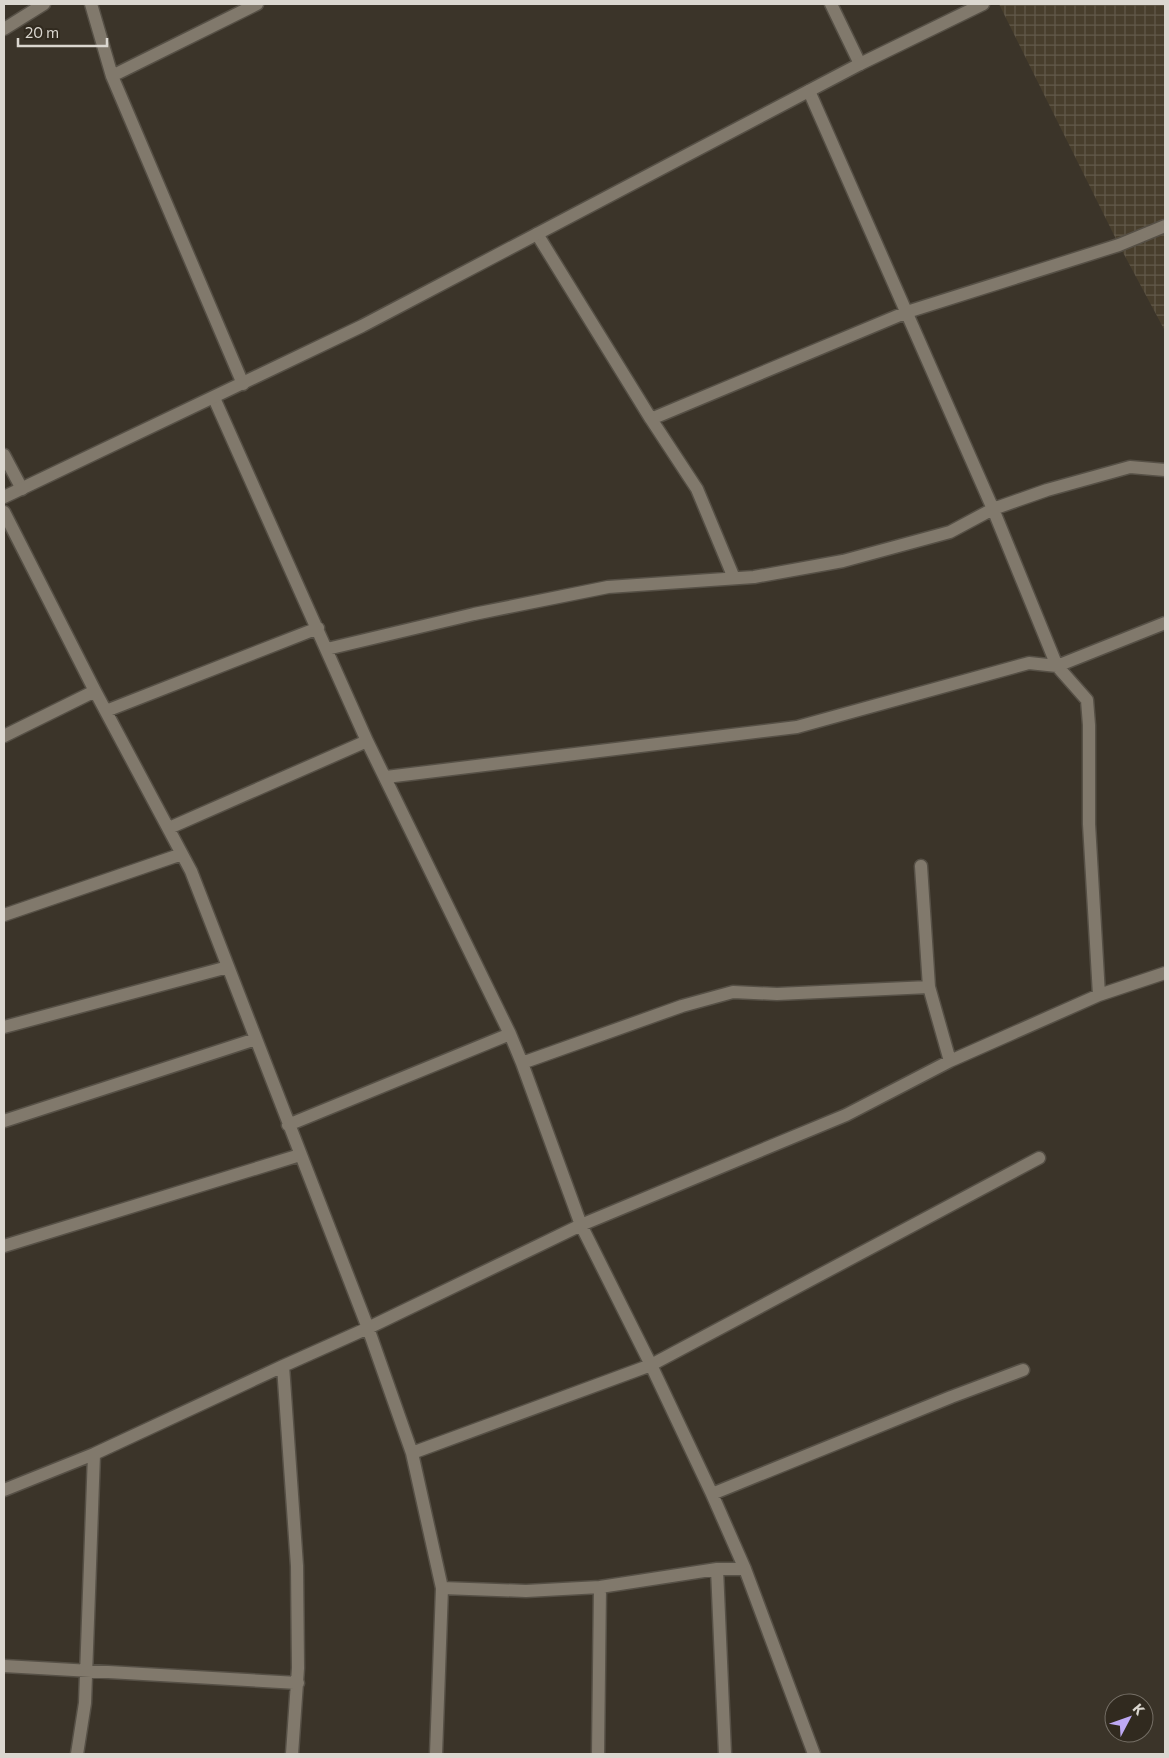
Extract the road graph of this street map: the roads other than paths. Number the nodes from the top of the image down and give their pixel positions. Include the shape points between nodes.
1 (44, 4) edge
2 (91, 4) edge
3 (257, 4) edge
4 (831, 4) edge
5 (983, 4) edge
6 (4, 30) edge
7 (860, 64) junction
8 (112, 76) junction
9 (809, 91) junction
10 (1165, 226) edge
11 (538, 234) junction
12 (907, 312) junction
13 (243, 384) junction
14 (214, 398) junction
15 (651, 419) junction
16 (4, 455) edge
17 (1165, 470) edge
18 (22, 489) junction
19 (4, 497) edge
20 (993, 509) junction
21 (4, 512) edge
22 (734, 578) junction
23 (1165, 622) edge
24 (318, 628) junction
25 (327, 649) junction
26 (1057, 666) junction
27 (95, 691) junction
28 (106, 711) junction
29 (4, 736) edge
30 (367, 741) junction
31 (386, 777) junction
32 (168, 828) junction
33 (182, 854) junction
34 (921, 866) dead end
35 (4, 915) edge
36 (228, 967) junction
37 (1165, 973) edge
38 (929, 987) junction
39 (1099, 995) junction
40 (4, 1028) edge
41 (510, 1034) junction
42 (256, 1039) junction
43 (950, 1061) junction
44 (522, 1063) junction
45 (4, 1121) edge
46 (288, 1125) junction
47 (300, 1155) junction
48 (1039, 1158) dead end
49 (581, 1225) junction
50 (4, 1246) edge
51 (368, 1328) junction
52 (283, 1366) junction
53 (651, 1366) junction
54 (1023, 1370) dead end
55 (412, 1453) junction
56 (94, 1454) junction
57 (4, 1490) edge
58 (712, 1494) junction
59 (745, 1568) junction
60 (717, 1569) junction
61 (600, 1587) junction
62 (442, 1588) junction
63 (4, 1666) edge
64 (86, 1670) junction
65 (298, 1683) junction
66 (77, 1754) edge
67 (292, 1754) edge
68 (436, 1754) edge
69 (598, 1754) edge
70 (725, 1754) edge
71 (814, 1754) edge

1 - 6 street
2 - 8 street
3 - 8 street
4 - 7 street
5 - 7 street
7 - 9 street
8 - 13 street
9 - 11 street
9 - 12 street
10 - 12 street via 1118,245
11 - 13 street
11 - 15 street
12 - 15 street
12 - 20 street
13 - 14 street
14 - 18 street
14 - 24 street
15 - 22 street via 697,489
16 - 18 street
17 - 20 street via 1130,467
18 - 19 street
20 - 22 street via 950,532 923,540 843,561
20 - 26 street
21 - 27 street
22 - 25 street via 608,587 474,614
23 - 26 street
24 - 25 street
24 - 28 street
25 - 30 street
26 - 31 street via 1029,663 796,727
26 - 39 street via 1086,700
27 - 28 street
27 - 29 street
28 - 32 street
30 - 31 street
30 - 32 street
31 - 41 street
32 - 33 street
33 - 35 street
33 - 36 street
34 - 38 street
36 - 40 street
36 - 42 street
37 - 39 street
38 - 43 street
38 - 44 street via 777,994 733,992 682,1006
39 - 43 street
41 - 44 street
41 - 46 street
42 - 45 street
42 - 46 street
43 - 49 street via 846,1115
44 - 49 street
46 - 47 street
47 - 50 street
47 - 51 street
48 - 53 street
49 - 51 street
49 - 53 street
51 - 52 street
51 - 55 street
52 - 56 street
52 - 65 street via 297,1566
53 - 55 street
53 - 58 street
54 - 58 street
55 - 62 street
56 - 57 street
56 - 64 street
58 - 59 street
59 - 60 street
59 - 71 street
60 - 61 street
60 - 70 street
61 - 62 street via 526,1591
61 - 69 street
62 - 68 street
63 - 64 street
64 - 65 street
64 - 66 street via 85,1703
65 - 67 street

